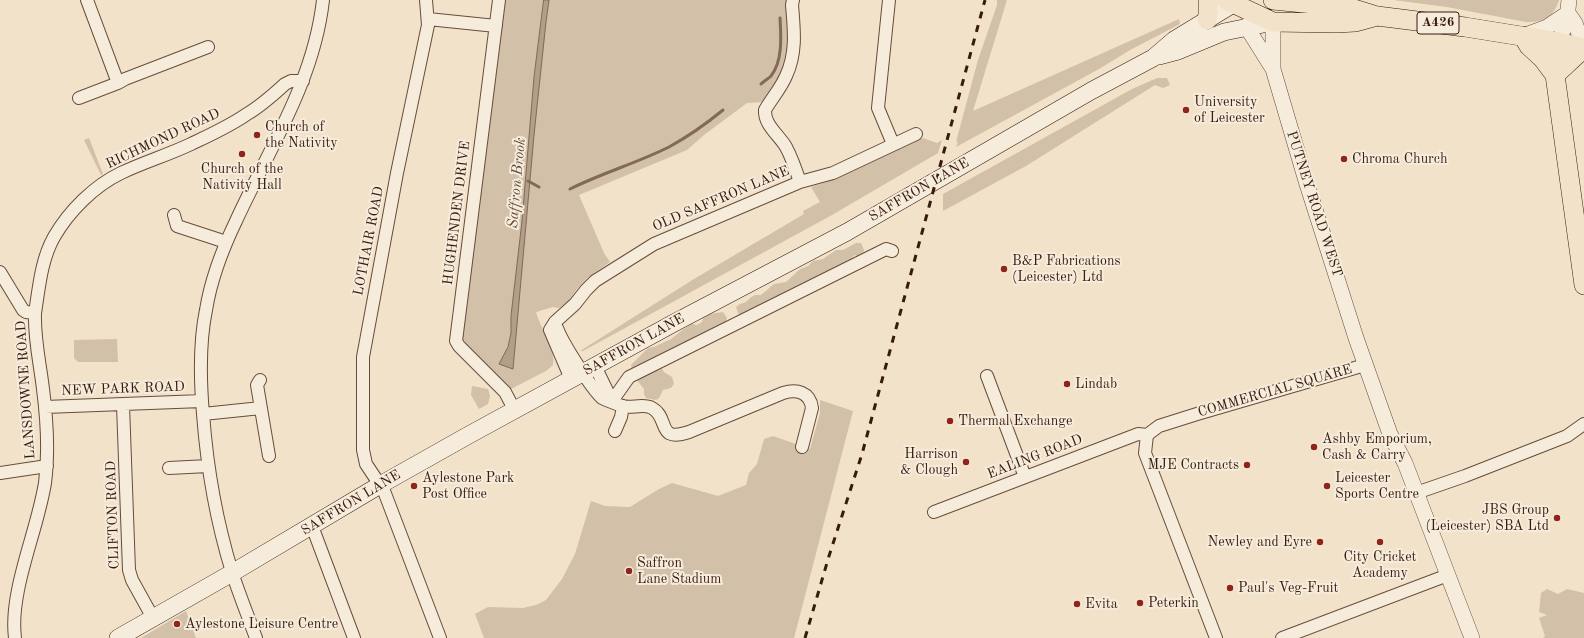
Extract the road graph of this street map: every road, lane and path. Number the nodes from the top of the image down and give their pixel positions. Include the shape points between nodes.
1 (87, 0) edge
2 (323, 0) edge
3 (426, 0) edge
4 (499, 0) edge
5 (793, 0) edge
6 (889, 0) edge
7 (1208, 0) edge
8 (1264, 0) edge
9 (1273, 0) edge
10 (1230, 2) edge
11 (1569, 6) edge
12 (1377, 16) junction
13 (428, 19) junction
14 (1207, 20) junction
15 (1273, 22) junction
16 (496, 26) junction
17 (1246, 26) junction
18 (1523, 36) junction
19 (1558, 42) junction
20 (208, 47) dead end
21 (1584, 47) edge
22 (1537, 53) junction
23 (1153, 58) junction
24 (1273, 69) junction
25 (1555, 75) junction
26 (303, 81) junction
27 (118, 84) junction
28 (79, 98) dead end
29 (916, 134) dead end
30 (893, 144) junction
31 (800, 182) junction
32 (174, 215) dead end
33 (226, 242) junction
34 (892, 251) dead end
35 (0, 272) edge
36 (1584, 285) edge
37 (35, 313) junction
38 (1365, 365) junction
39 (583, 372) junction
40 (987, 376) dead end
41 (260, 380) dead end
42 (202, 401) junction
43 (618, 404) junction
44 (123, 405) junction
45 (45, 407) junction
46 (261, 408) junction
47 (514, 410) junction
48 (203, 414) junction
49 (1583, 428) edge
50 (615, 431) dead end
51 (1147, 435) junction
52 (802, 446) dead end
53 (269, 456) dead end
54 (46, 466) junction
55 (208, 466) junction
56 (169, 468) dead end
57 (0, 473) edge
58 (1025, 477) junction
59 (380, 485) junction
60 (1416, 494) junction
61 (934, 512) dead end
62 (312, 526) junction
63 (232, 573) junction
64 (1448, 575) junction
65 (153, 618) junction
66 (15, 638) edge
67 (118, 638) edge
68 (256, 638) edge
69 (354, 638) edge
70 (440, 638) edge
71 (1216, 638) edge
72 (1282, 638) edge
73 (1472, 638) edge

1 - 27 street
2 - 26 street via 318,30
3 - 13 street, LOTHAIR ROAD
4 - 16 street, HUGHENDEN DRIVE
5 - 31 street via 792,60 764,115 785,145
6 - 30 street via 878,108
7 - 14 main road
8 - 10 main road
9 - 12 main road, A426 via 1354,9
10 - 14 main road, SAFFRON LANE
10 - 15 main road, A426
10 - 17 main road
11 - 18 street via 1547,27
11 - 19 street via 1563,33
11 - 21 street
12 - 15 main road, A426 via 1348,23
12 - 18 main road, A426
13 - 16 street
13 - 59 street, LOTHAIR ROAD via 363,358 363,458
14 - 23 main road, SAFFRON LANE via 1174,40
15 - 17 main road, SAFFRON LANE
15 - 24 street, PUTNEY ROAD WEST
16 - 47 street, HUGHENDEN DRIVE via 456,341 504,392
17 - 23 main road, SAFFRON LANE
17 - 24 street, PUTNEY ROAD WEST
18 - 19 main road, A426
18 - 22 main road
19 - 21 main road, A426
19 - 22 main road
19 - 25 main road
20 - 27 street
21 - 25 main road
22 - 25 main road
23 - 39 main road, SAFFRON LANE via 847,232
24 - 38 street, PUTNEY ROAD WEST
25 - 36 main road
26 - 33 street via 283,128
26 - 37 street, RICHMOND ROAD via 285,84 248,114 231,124 121,173 92,192 71,213 52,241 41,275
27 - 28 street
29 - 30 street, OLD SAFFRON LANE
30 - 31 street, OLD SAFFRON LANE via 833,172
31 - 39 street, OLD SAFFRON LANE via 654,244 597,280 555,322 558,332
32 - 33 street via 177,226
33 - 42 street via 206,310 202,342
34 - 43 street via 886,249 629,377
35 - 37 street, LANSDOWNE ROAD via 23,310
37 - 45 street, LANSDOWNE ROAD via 35,343
38 - 51 street, COMMERCIAL SQUARE via 1159,426
38 - 60 street, COMMERCIAL SQUARE via 1390,434 1405,463
39 - 43 street, OLD SAFFRON LANE
39 - 47 main road, SAFFRON LANE
40 - 58 street
41 - 46 street via 257,385
42 - 44 street, NEW PARK ROAD
42 - 48 street
43 - 50 street via 621,417
43 - 52 street via 651,407 657,412 665,429 670,434 679,436 783,393 796,391 809,397 812,408
44 - 45 street, NEW PARK ROAD
44 - 65 street, CLIFTON ROAD via 129,570
45 - 54 street, LANSDOWNE ROAD via 48,438
46 - 48 street
46 - 53 street
47 - 59 main road, SAFFRON LANE
48 - 55 street
49 - 60 street
51 - 58 street, EALING ROAD via 1138,434
51 - 71 street via 1145,453
54 - 57 street
54 - 66 street, LANSDOWNE ROAD via 42,500 22,572 14,617
55 - 56 street
55 - 63 street via 215,507
58 - 61 street, EALING ROAD
59 - 62 main road, SAFFRON LANE
59 - 70 street, LOTHAIR ROAD
60 - 64 street, COMMERCIAL SQUARE
62 - 63 main road, SAFFRON LANE
62 - 69 street
63 - 65 main road, SAFFRON LANE
63 - 68 street
64 - 72 street
64 - 73 street, COMMERCIAL SQUARE
65 - 67 main road, SAFFRON LANE

